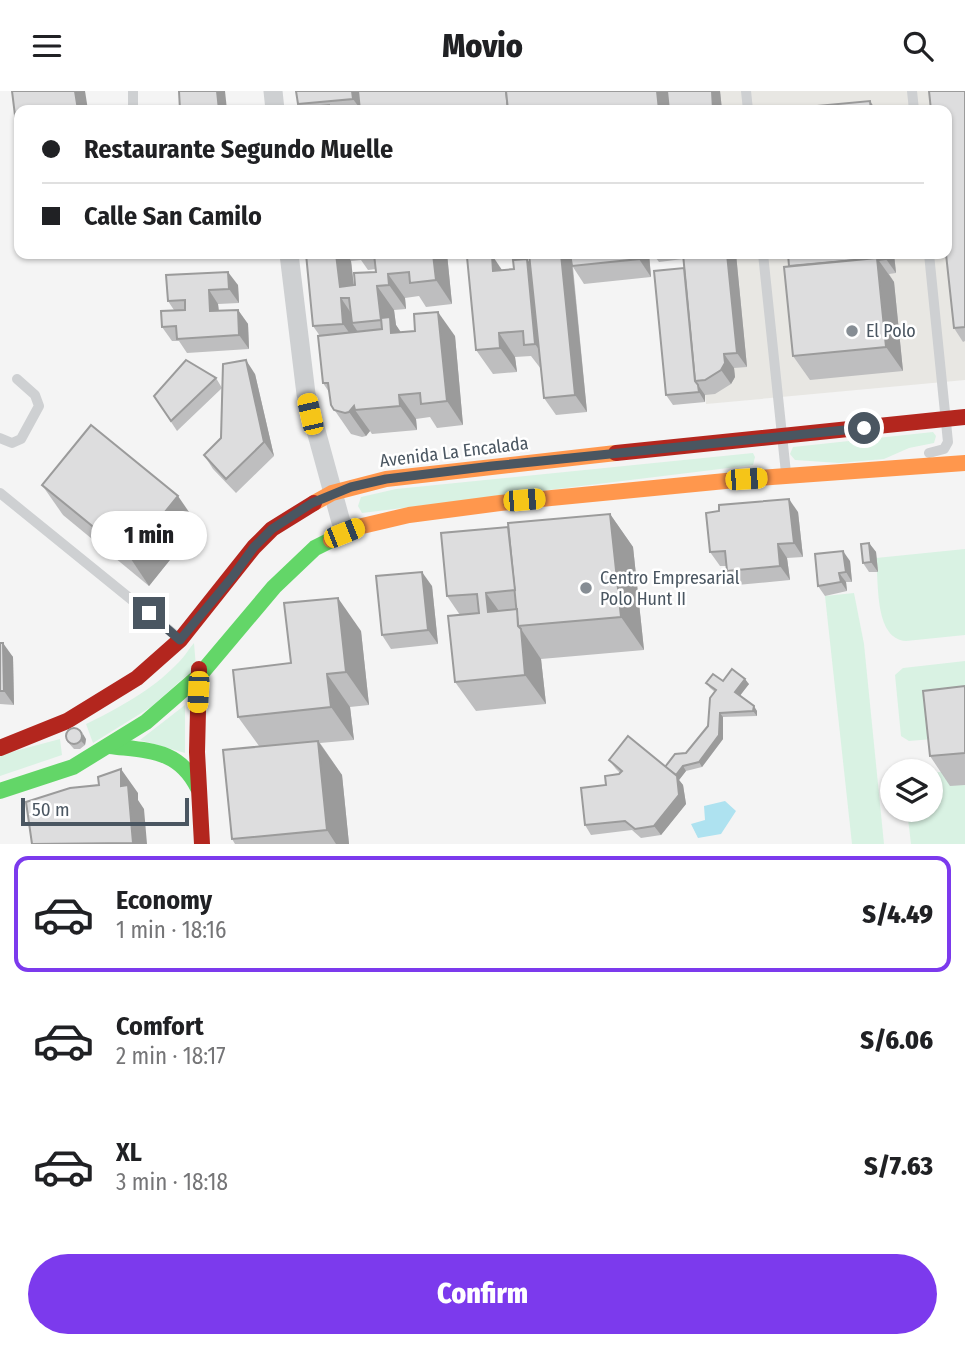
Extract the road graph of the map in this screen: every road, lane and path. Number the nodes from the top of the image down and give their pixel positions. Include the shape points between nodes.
1 (290, 259) edge
2 (764, 259) edge
3 (930, 259) edge
4 (17, 379) dead end
5 (965, 417) edge
6 (946, 419) junction
7 (782, 436) junction
8 (0, 438) edge
9 (965, 463) edge
10 (892, 470) junction
11 (786, 477) junction
12 (0, 493) edge
13 (332, 493) junction
14 (344, 533) junction
15 (254, 547) junction
16 (180, 640) junction
17 (199, 675) junction
18 (110, 746) junction
19 (0, 748) edge
20 (0, 791) edge
21 (198, 791) junction
22 (202, 844) edge

1 - 13 street via 306,394
2 - 7 lane
3 - 6 lane
4 - 8 lane via 35,395 39,406 20,439 12,443
5 - 6 main road, Avenida La Encalada
6 - 7 main road, Avenida La Encalada
6 - 10 lane via 947,446 915,456
7 - 11 lane
7 - 13 main road, Avenida La Encalada via 386,479
9 - 10 main road
10 - 11 main road
11 - 14 main road via 500,503 409,515
12 - 16 lane
13 - 14 street
13 - 15 main road, Avenida La Encalada via 293,514
14 - 17 main road via 315,548 288,573
15 - 16 main road, Avenida La Encalada
15 - 17 main road via 229,603 204,632
16 - 19 main road, Avenida La Encalada via 103,701
17 - 18 main road via 165,708
17 - 21 main road
18 - 20 main road via 73,767
18 - 21 main road via 177,758 193,776
21 - 22 main road

